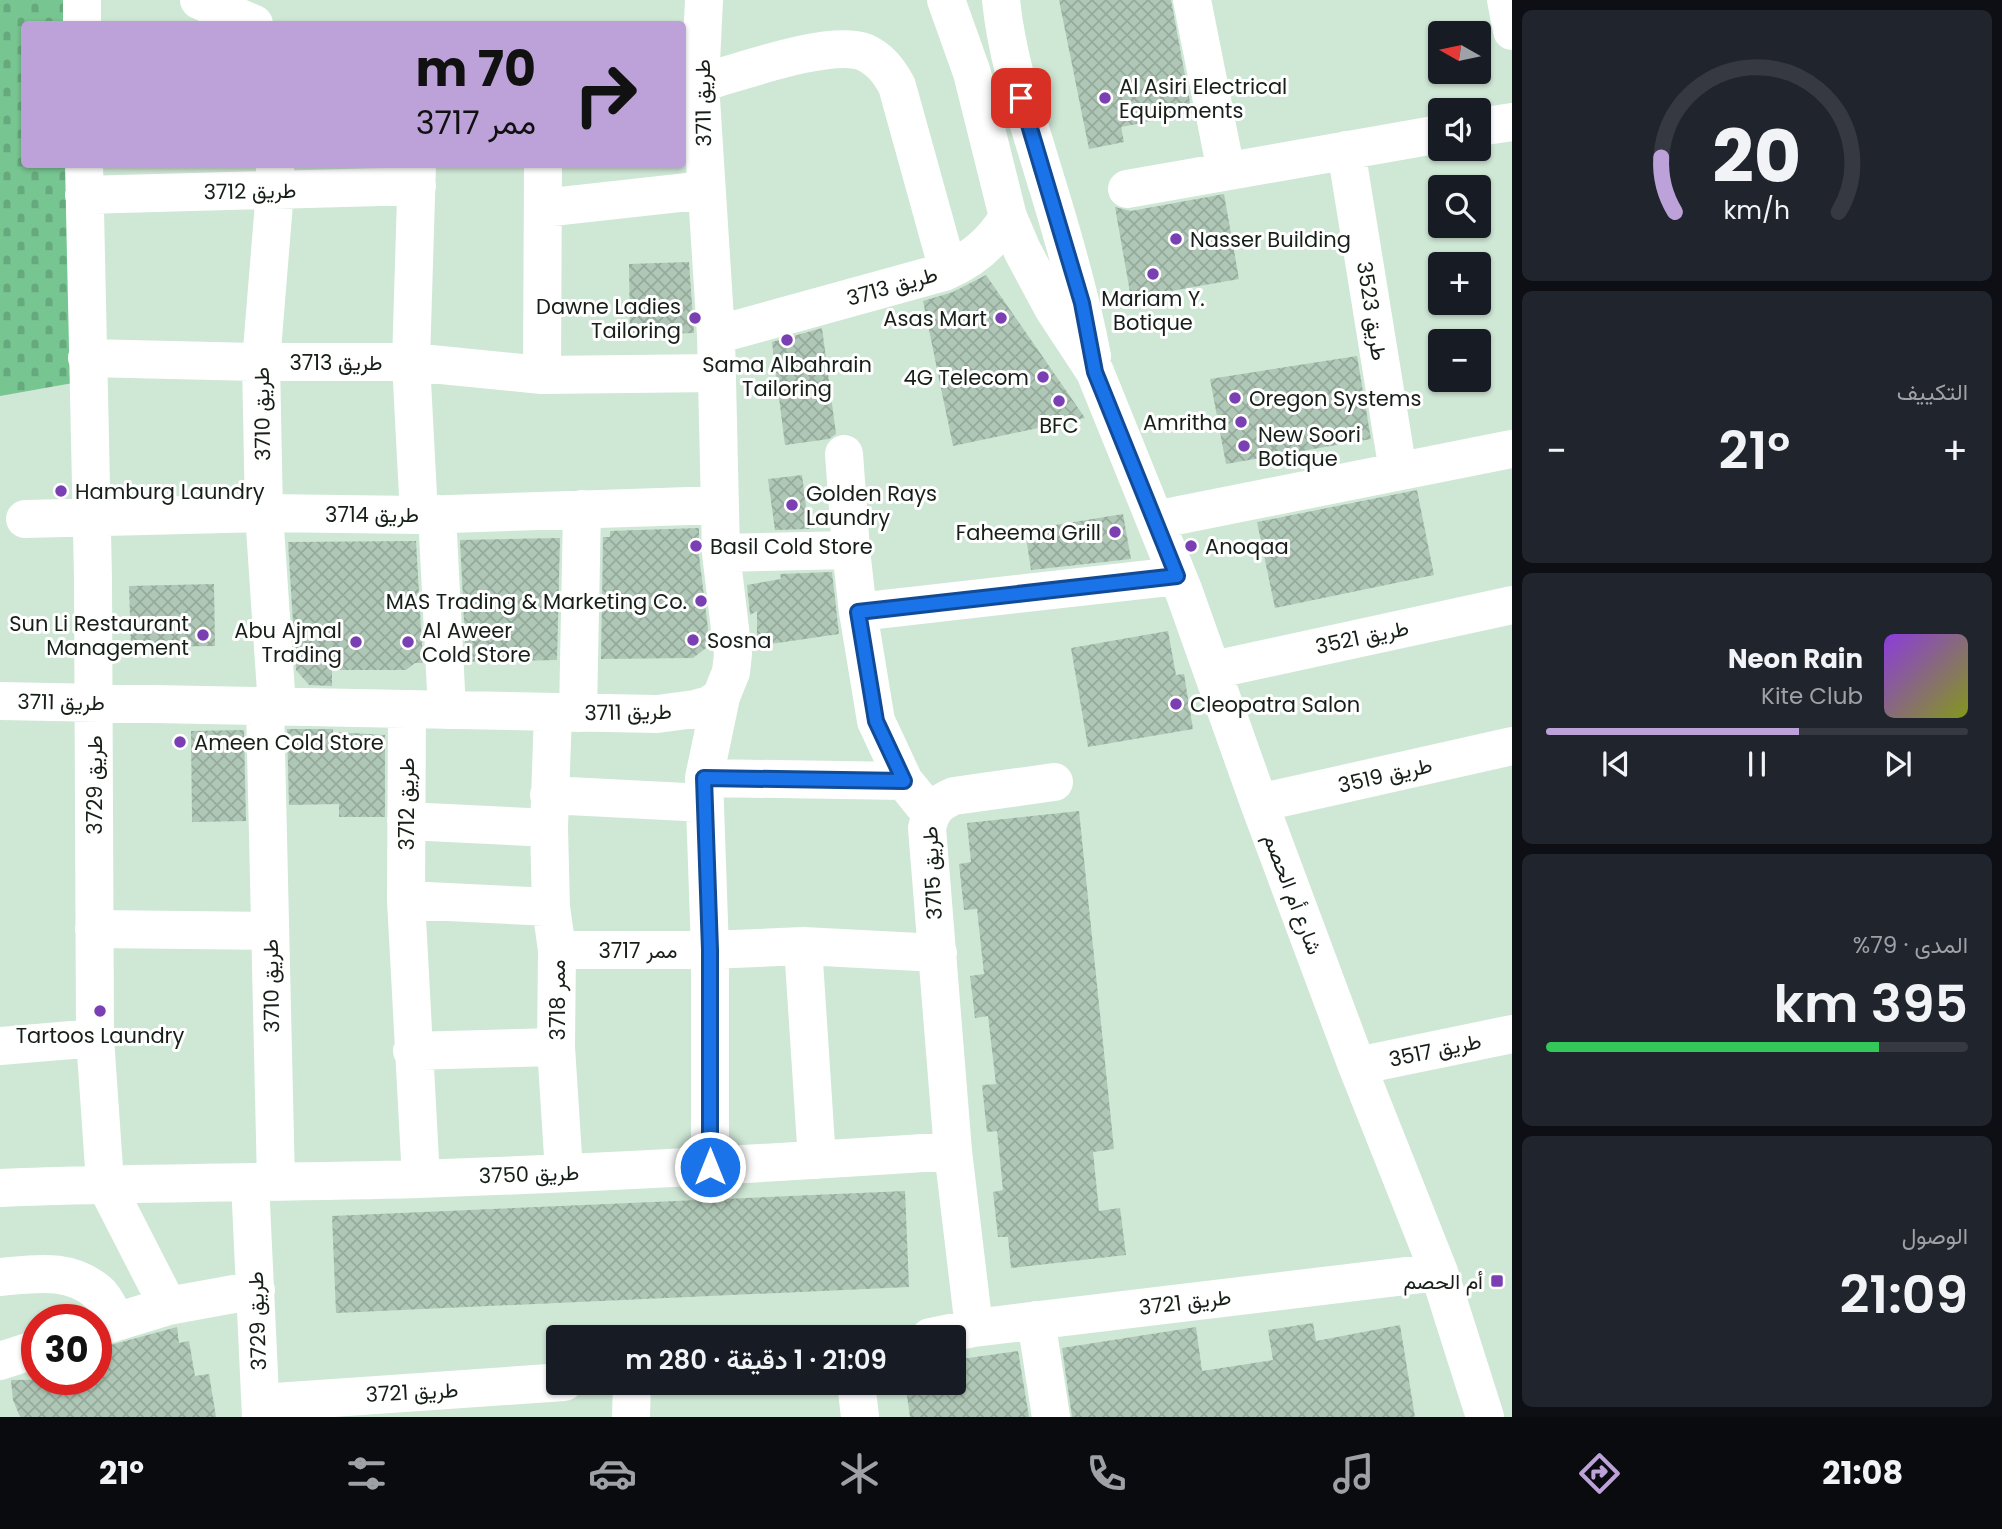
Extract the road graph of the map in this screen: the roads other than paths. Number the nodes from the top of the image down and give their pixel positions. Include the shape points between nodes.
1 (82, 0) edge
2 (199, 0) edge
3 (704, 0) edge
4 (946, 0) edge
5 (1001, 0) edge
6 (1192, 0) edge
7 (1506, 0) edge
8 (82, 21) edge
9 (247, 21) edge
10 (1512, 31) edge
11 (700, 83) junction
12 (1512, 122) edge
13 (1491, 125) edge
14 (1428, 136) edge
15 (1346, 150) junction
16 (543, 168) edge
17 (1226, 171) junction
18 (417, 175) edge
19 (275, 178) edge
20 (84, 180) edge
21 (1126, 189) dead end
22 (706, 190) junction
23 (543, 208) junction
24 (1009, 217) junction
25 (948, 270) junction
26 (716, 335) junction
27 (88, 358) junction
28 (261, 362) junction
29 (411, 362) junction
30 (1095, 372) junction
31 (717, 373) junction
32 (542, 375) junction
33 (1512, 449) edge
34 (845, 454) dead end
35 (1398, 471) junction
36 (720, 505) junction
37 (582, 509) junction
38 (264, 513) junction
39 (428, 515) junction
40 (24, 519) dead end
41 (91, 519) junction
42 (1155, 520) junction
43 (850, 550) junction
44 (721, 553) junction
45 (1177, 576) junction
46 (1512, 606) edge
47 (858, 612) junction
48 (1213, 670) junction
49 (721, 697) junction
50 (0, 701) edge
51 (94, 702) junction
52 (271, 706) junction
53 (407, 709) junction
54 (447, 710) junction
55 (565, 713) junction
56 (1512, 746) edge
57 (904, 781) junction
58 (1054, 782) dead end
59 (705, 790) junction
60 (1259, 803) junction
61 (549, 811) junction
62 (930, 813) junction
63 (406, 821) junction
64 (406, 900) junction
65 (551, 907) junction
66 (94, 929) junction
67 (270, 930) junction
68 (803, 946) junction
69 (558, 950) junction
70 (710, 950) junction
71 (938, 953) junction
72 (1512, 1034) edge
73 (95, 1038) junction
74 (0, 1046) edge
75 (556, 1047) junction
76 (412, 1052) junction
77 (1357, 1066) junction
78 (953, 1151) junction
79 (817, 1160) junction
80 (710, 1167) junction
81 (564, 1172) junction
82 (421, 1178) junction
83 (263, 1182) junction
84 (104, 1183) junction
85 (0, 1188) edge
86 (1439, 1272) junction
87 (0, 1277) edge
88 (256, 1290) junction
89 (103, 1304) edge
90 (168, 1306) junction
91 (1036, 1320) junction
92 (112, 1322) edge
93 (974, 1328) junction
94 (966, 1330) edge
95 (21, 1354) edge
96 (0, 1361) edge
97 (546, 1384) edge
98 (632, 1395) edge
99 (857, 1395) edge
100 (261, 1410) edge
101 (1493, 1411) edge
102 (631, 1417) edge
103 (860, 1417) edge
104 (1051, 1417) edge

1 - 8 street
2 - 9 street
3 - 11 street, طريق 3711
4 - 24 street, شارع أم الحصم via 972,73
5 - 30 street, شارع أم الحصم via 1013,75 1082,303
6 - 17 street
7 - 10 street
11 - 22 street, طريق 3711
11 - 25 street via 844,48 878,60 897,86
12 - 13 street
14 - 15 street
15 - 17 street
15 - 35 street, طريق 3523
16 - 23 street
17 - 21 street
18 - 19 street, طريق 3712
18 - 29 street, طريق 3712
19 - 20 street, طريق 3712
19 - 28 street, طريق 3710
20 - 27 street, طريق 3729
22 - 23 street
22 - 26 street, طريق 3711
23 - 32 street
24 - 25 street, طريق 3713 via 987,246
24 - 30 street, شارع أم الحصم via 1053,308
25 - 26 street, طريق 3713
26 - 31 street, طريق 3711
27 - 28 street, طريق 3713
27 - 41 street, طريق 3729
28 - 29 street, طريق 3713
28 - 38 street, طريق 3710
29 - 32 street, طريق 3713
29 - 39 street, طريق 3712
30 - 42 street, شارع أم الحصم
31 - 32 street, طريق 3713
31 - 36 street, طريق 3711
33 - 35 street
34 - 43 street, طريق 3715
35 - 42 street
36 - 37 street, طريق 3714
36 - 44 street, طريق 3711
37 - 39 street, طريق 3714
37 - 55 street, ممر 3718
38 - 39 street, طريق 3714
38 - 41 street, طريق 3714
38 - 52 street, طريق 3710
39 - 54 street, طريق 3712
40 - 41 street, طريق 3714
41 - 51 street, طريق 3729
42 - 45 street, شارع أم الحصم
43 - 44 street
43 - 47 street, طريق 3715
44 - 49 street, طريق 3711 via 733,654
45 - 47 street
45 - 48 street, شارع أم الحصم
46 - 48 street, طريق 3521
47 - 57 street, طريق 3715 via 876,721
48 - 60 street, شارع أم الحصم
49 - 55 street, طريق 3711 via 695,709 657,714
49 - 59 street
50 - 51 street, طريق 3711
51 - 52 street, طريق 3711
51 - 66 street, طريق 3729
52 - 53 street, طريق 3711
52 - 67 street, طريق 3710
53 - 54 street, طريق 3711
53 - 63 street, طريق 3712
54 - 55 street, طريق 3711
55 - 61 street, ممر 3718
56 - 60 street, طريق 3519
57 - 59 street
57 - 62 street, طريق 3715
58 - 62 street via 954,796
59 - 61 street
59 - 70 street
60 - 77 street, شارع أم الحصم
61 - 63 street
61 - 65 street, ممر 3718
62 - 71 street, طريق 3715 via 926,845
63 - 64 street, طريق 3712
64 - 65 street
64 - 76 street, طريق 3712
65 - 69 street, ممر 3718
66 - 67 street
66 - 73 street, طريق 3729
67 - 83 street, طريق 3710
68 - 70 street, ممر 3717
68 - 71 street, ممر 3717
68 - 79 street
69 - 70 street, ممر 3717
69 - 75 street, ممر 3718
70 - 80 street
71 - 78 street, طريق 3715
72 - 77 street, طريق 3517
73 - 74 street
73 - 84 street, طريق 3729
75 - 76 street
75 - 81 street, ممر 3718
76 - 82 street, طريق 3712
77 - 86 street, شارع أم الحصم
78 - 79 street, طريق 3750
78 - 93 street, طريق 3715
79 - 80 street, طريق 3750
80 - 81 street, طريق 3750
81 - 82 street, طريق 3750
82 - 83 street, طريق 3750
83 - 84 street, طريق 3750
83 - 88 street, طريق 3729
84 - 85 street, طريق 3750
84 - 90 street, طريق 3729
86 - 91 street, طريق 3721
86 - 101 street, شارع أم الحصم
87 - 89 street via 51,1272 101,1294
88 - 90 street
88 - 100 street, طريق 3729
90 - 92 street
91 - 93 street, طريق 3721
91 - 104 street
93 - 94 street, طريق 3721
95 - 96 street
97 - 100 street, طريق 3721
98 - 102 street
99 - 103 street

